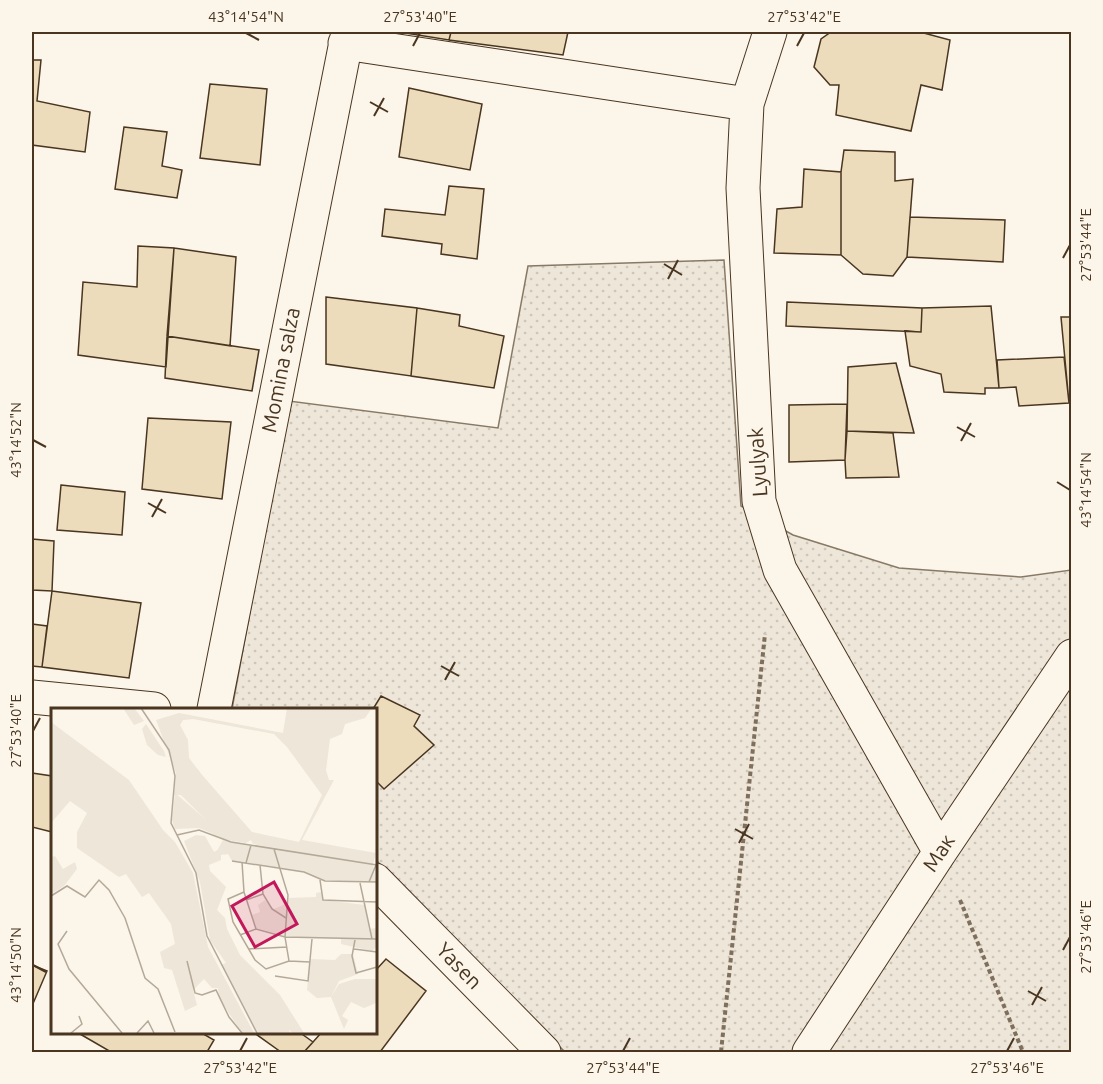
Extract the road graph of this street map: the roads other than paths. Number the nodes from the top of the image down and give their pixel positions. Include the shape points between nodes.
1 (770, 32) edge
2 (347, 37) edge
3 (747, 104) junction
4 (1071, 656) edge
5 (32, 696) edge
6 (145, 708) edge
7 (214, 708) edge
8 (939, 852) junction
9 (376, 881) edge
10 (544, 1053) edge
11 (809, 1053) edge

1 - 3 street, Lyulyak
2 - 3 street
2 - 7 street, Momina salza
3 - 8 street, Lyulyak via 743,188 759,501 780,570
4 - 8 street, Мак
5 - 6 street
8 - 11 street, Мак
9 - 10 street, Yasen

